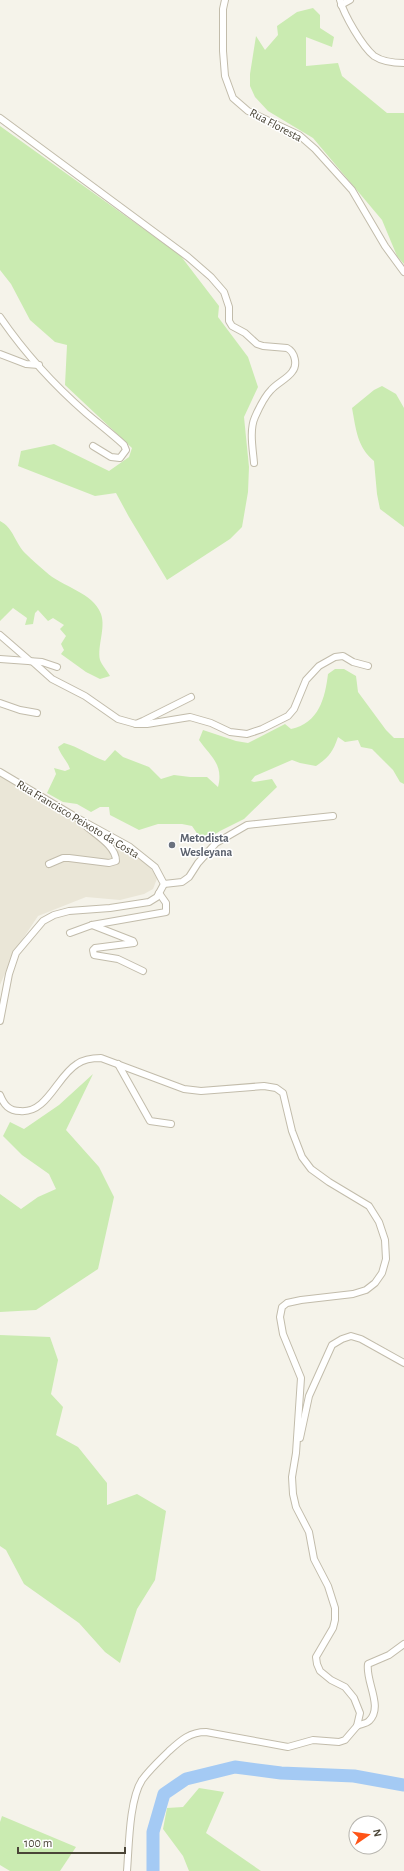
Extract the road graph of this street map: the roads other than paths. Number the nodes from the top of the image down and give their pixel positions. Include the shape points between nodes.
1 (225, 0) edge
2 (350, 0) edge
3 (341, 2) edge
4 (404, 63) edge
5 (0, 118) edge
6 (404, 272) edge
7 (0, 317) edge
8 (0, 354) edge
9 (39, 365) junction
10 (93, 446) dead end
11 (254, 463) dead end
12 (0, 635) edge
13 (0, 659) edge
14 (32, 662) junction
15 (368, 666) dead end
16 (57, 667) dead end
17 (191, 697) dead end
18 (0, 703) edge
19 (37, 713) dead end
20 (136, 724) junction
21 (0, 772) edge
22 (333, 816) dead end
23 (79, 819) junction
24 (49, 864) dead end
25 (164, 884) junction
26 (159, 893) junction
27 (92, 925) junction
28 (70, 933) dead end
29 (143, 971) dead end
30 (0, 1021) edge
31 (118, 1064) junction
32 (0, 1095) edge
33 (171, 1124) dead end
34 (404, 1363) edge
35 (296, 1453) junction
36 (404, 1644) edge
37 (357, 1726) junction
38 (127, 1871) edge

1 - 6 street, Rua Floresta via 225,76 233,98 248,112 299,136 315,149 352,190 384,246
2 - 3 street
3 - 4 street via 350,23 374,55 385,61
5 - 11 street via 188,257 211,277 224,292 232,326 257,344 291,350 295,358 292,372 269,392 254,418
7 - 9 street
8 - 9 street via 26,364
9 - 10 street via 87,413 124,445 126,450 120,458 111,457
12 - 14 street
13 - 14 street
14 - 16 street
14 - 20 street via 52,679 84,696 118,719
15 - 20 street via 343,656 335,657 319,666 306,680 294,709 288,716 247,734 230,732 190,716
17 - 20 street
18 - 19 street
21 - 23 street, Rua Francisco Peixoto da Costa
22 - 25 street via 247,825 216,843 182,882
23 - 24 street via 108,845 115,853 116,861 109,863 63,858
23 - 25 street, Rua Francisco Peixoto da Costa via 130,847 155,867
25 - 26 street
26 - 27 street via 166,903 166,912
26 - 30 street via 149,902 69,911 54,915 43,922 16,953 8,974
27 - 28 street
27 - 29 street via 134,943 96,948 94,955 118,959
31 - 32 street via 91,1058 77,1064 38,1107 27,1112 13,1111 4,1104
31 - 33 street via 150,1121
31 - 35 street via 184,1089 207,1091 264,1086 276,1088 283,1093 292,1131 302,1157 329,1182 369,1206 379,1222 385,1240 386,1259 382,1273 375,1283 366,1290 353,1294 301,1300 287,1303 282,1307 280,1317 283,1334 301,1378
34 - 35 street via 352,1336 332,1345 309,1396
35 - 37 street via 292,1477 296,1506 309,1532 314,1559 328,1586 335,1608 333,1628 316,1656 317,1664 320,1671 344,1687 354,1698 360,1713
36 - 37 street via 389,1655 368,1664 366,1673 376,1701 368,1722
37 - 38 street via 345,1740 339,1742 313,1740 288,1747 206,1732 196,1732 183,1738 157,1762 142,1781 134,1803

